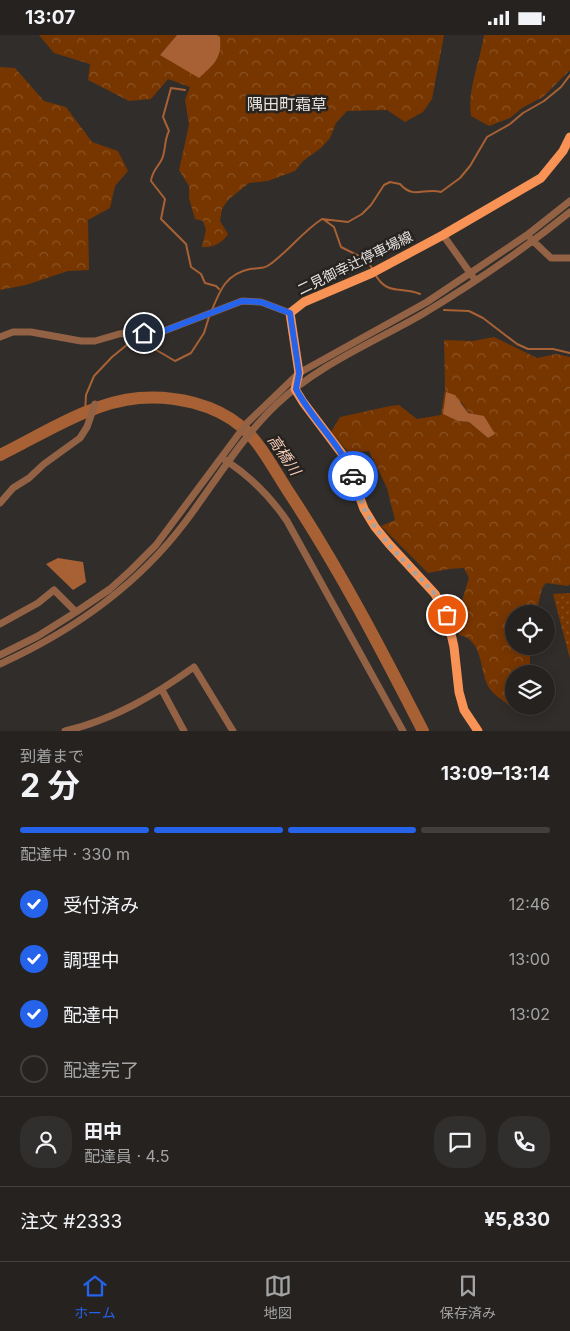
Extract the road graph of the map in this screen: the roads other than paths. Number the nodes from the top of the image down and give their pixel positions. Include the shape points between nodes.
1 (570, 137) edge
2 (570, 201) edge
3 (570, 212) edge
4 (443, 235) junction
5 (530, 238) junction
6 (570, 258) edge
7 (471, 273) junction
8 (475, 281) junction
9 (290, 313) junction
10 (0, 337) edge
11 (299, 373) junction
12 (296, 389) junction
13 (95, 404) dead end
14 (221, 457) junction
15 (228, 462) junction
16 (0, 503) edge
17 (76, 613) junction
18 (0, 624) edge
19 (0, 655) edge
20 (0, 665) edge
21 (162, 690) junction
22 (87, 728) edge
23 (65, 731) edge
24 (184, 731) edge
25 (233, 731) edge
26 (404, 731) edge
27 (478, 731) edge

1 - 4 main road, 二見御幸辻停車場線 via 541,178
2 - 5 street
3 - 5 street
4 - 7 street
4 - 9 main road, 二見御幸辻停車場線 via 304,302
5 - 6 street via 551,258
5 - 7 street
5 - 8 street
7 - 8 street
7 - 11 street via 427,302
8 - 12 street via 315,373
9 - 10 street via 261,302 242,301 156,334 133,332 95,341 31,332 13,332
9 - 11 main road, 二見御幸辻停車場線
11 - 12 main road, 二見御幸辻停車場線
11 - 14 street via 247,423
12 - 15 street via 277,404
12 - 27 main road via 346,459 364,509 375,527 435,594 447,615 459,693 464,709
13 - 16 street via 80,437 13,488
14 - 15 street
14 - 17 street via 156,545 117,583
15 - 20 street via 186,521 137,576 81,620
15 - 26 street via 269,496 288,521
17 - 18 street via 54,591
17 - 19 street
21 - 22 street
21 - 24 street
21 - 25 street via 194,667
22 - 23 street

